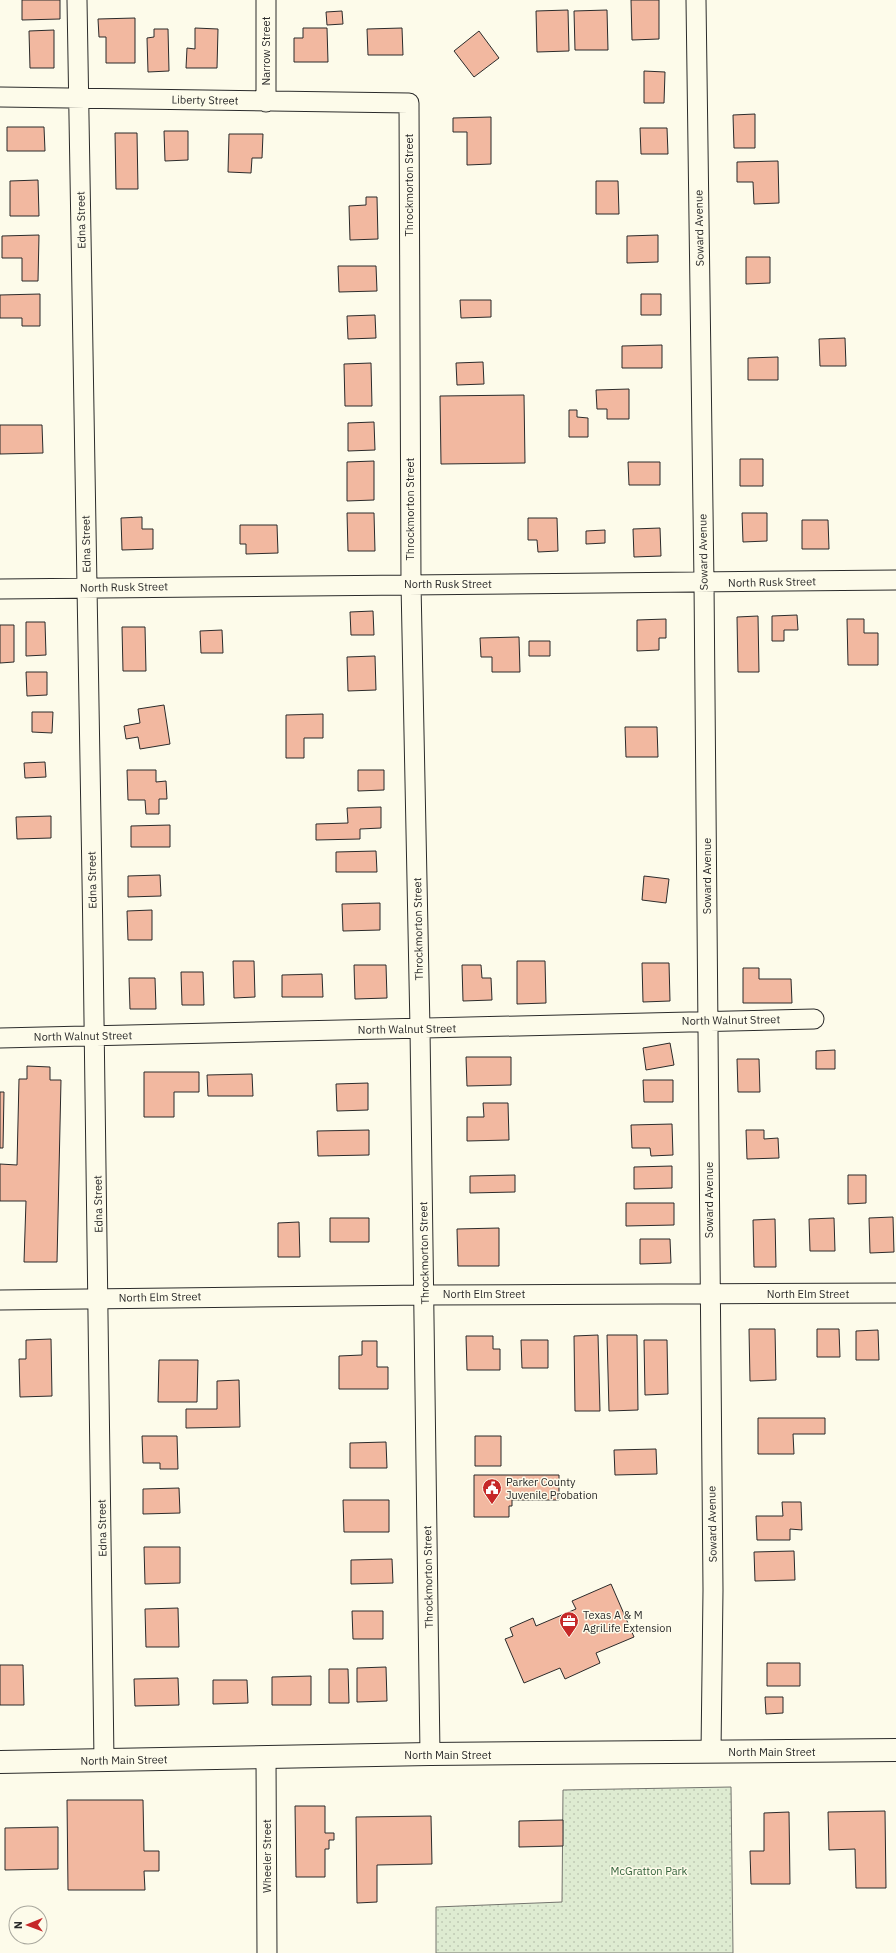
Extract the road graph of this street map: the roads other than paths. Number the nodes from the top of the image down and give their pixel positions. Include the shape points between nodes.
1 (77, 0) edge
2 (266, 0) edge
3 (696, 0) edge
4 (0, 97) edge
5 (79, 98) junction
6 (266, 102) junction
7 (409, 103) joint
8 (896, 580) edge
9 (704, 583) junction
10 (410, 584) junction
11 (87, 588) junction
12 (0, 589) edge
13 (814, 1019) dead end
14 (708, 1021) junction
15 (420, 1029) junction
16 (93, 1035) junction
17 (0, 1038) edge
18 (896, 1293) edge
19 (709, 1294) junction
20 (425, 1295) junction
21 (100, 1298) junction
22 (0, 1300) edge
23 (896, 1750) edge
24 (711, 1752) junction
25 (430, 1754) junction
26 (266, 1759) junction
27 (104, 1760) junction
28 (0, 1762) edge
29 (267, 1953) edge

1 - 5 street, Edna Street
2 - 6 street, Narrow Street
3 - 9 street, Soward Avenue
4 - 5 street, Liberty Street
5 - 6 street, Liberty Street
5 - 11 street, Edna Street
6 - 7 street, Liberty Street
7 - 10 street, Throckmorton Street
8 - 9 street, North Rusk Street
9 - 10 street, North Rusk Street
9 - 14 street, Soward Avenue
10 - 11 street, North Rusk Street
10 - 15 street, Throckmorton Street
11 - 12 street, North Rusk Street
11 - 16 street, Edna Street
13 - 14 street, North Walnut Street
14 - 15 street, North Walnut Street
14 - 19 street, Soward Avenue
15 - 16 street, North Walnut Street
15 - 20 street, Throckmorton Street
16 - 17 street, North Walnut Street
16 - 21 street, Edna Street
18 - 19 street, North Elm Street
19 - 20 street, North Elm Street
19 - 24 street, Soward Avenue via 713,1590
20 - 21 street, North Elm Street
20 - 25 street, Throckmorton Street
21 - 22 street, North Elm Street
21 - 27 street, Edna Street
23 - 24 main road, North Main Street
24 - 25 main road, North Main Street
25 - 26 main road, North Main Street
26 - 27 main road, North Main Street
26 - 29 street, Wheeler Street
27 - 28 main road, North Main Street

